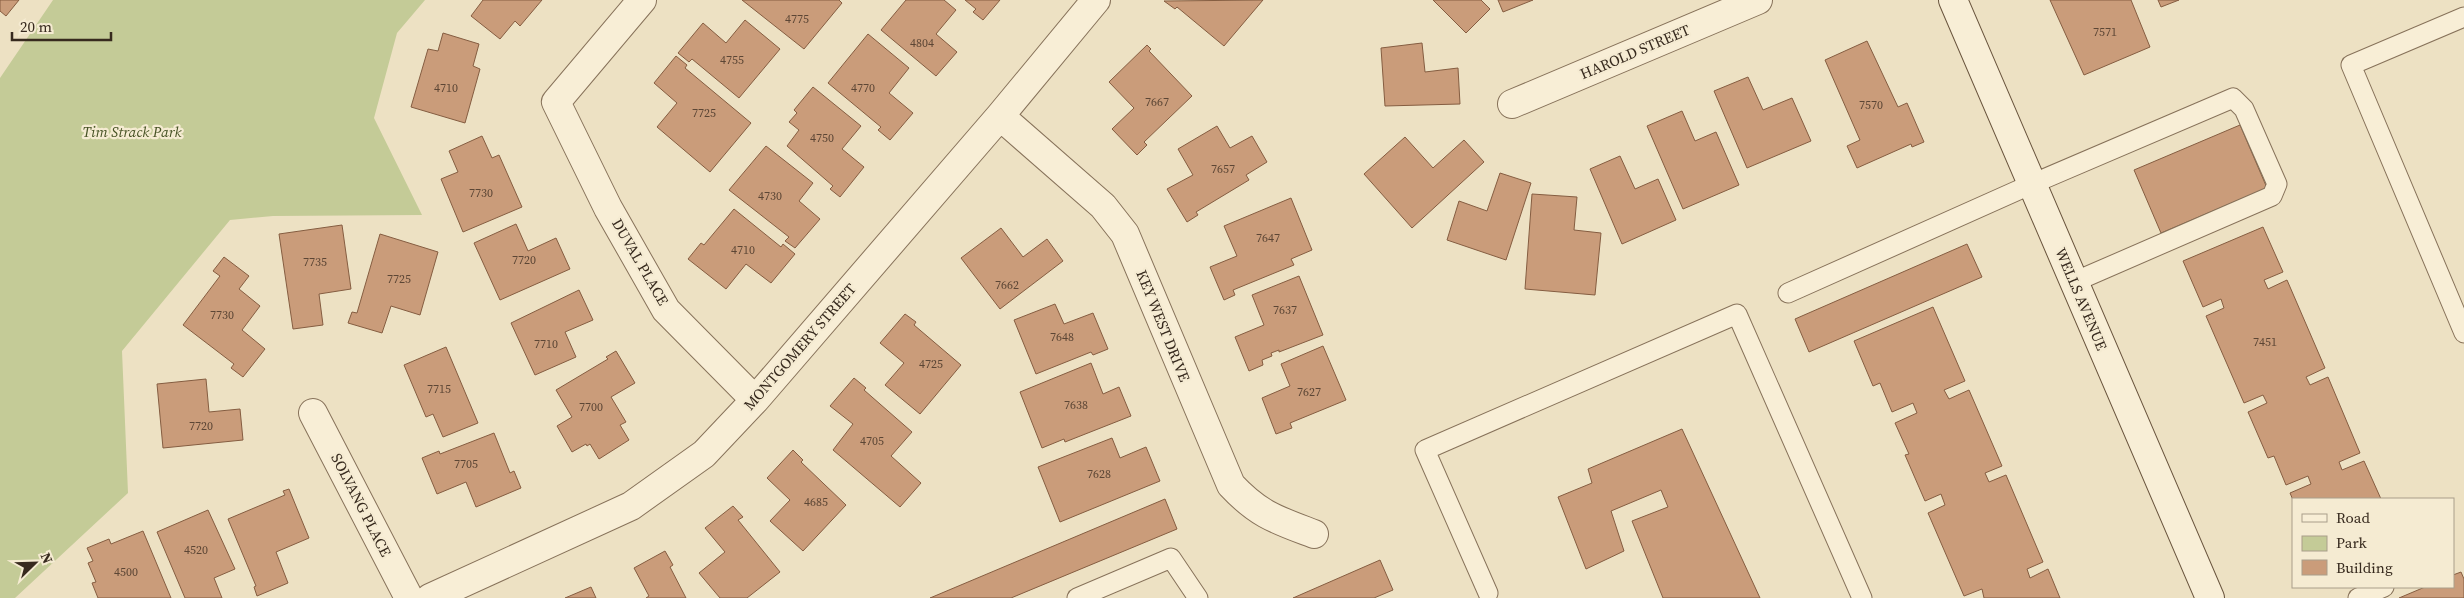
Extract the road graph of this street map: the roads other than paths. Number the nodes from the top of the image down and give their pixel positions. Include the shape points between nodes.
1 (642, 0) edge
2 (1096, 0) edge
3 (1758, 0) edge
4 (1953, 0) edge
5 (2464, 17) edge
6 (1512, 104) dead end
7 (1000, 116) junction
8 (2032, 184) junction
9 (2074, 282) junction
10 (1788, 293) dead end
11 (2464, 333) edge
12 (755, 400) junction
13 (313, 413) dead end
14 (1314, 534) dead end
15 (2382, 588) edge
16 (1488, 593) dead end
17 (409, 598) edge
18 (430, 598) edge
19 (1077, 598) edge
20 (1198, 598) edge
21 (1862, 598) edge
22 (2210, 598) edge
23 (2358, 598) edge

1 - 12 street, DUVAL PLACE via 556,102 608,208 666,310
2 - 7 street, MONTGOMERY STREET
3 - 6 street, HAROLD STREET
4 - 8 street, WELLS AVENUE
5 - 11 lane via 2351,64
7 - 12 street, MONTGOMERY STREET
7 - 14 street, KEY WEST DRIVE via 1103,206 1125,234 1231,485 1263,514
8 - 9 street, WELLS AVENUE
8 - 9 lane via 2233,98 2244,109 2277,184 2272,196
8 - 10 lane
9 - 22 street, WELLS AVENUE
12 - 18 street, MONTGOMERY STREET via 704,454 631,506
13 - 17 street, SOLVANG PLACE
15 - 23 lane
16 - 21 lane via 1425,450 1737,314
19 - 20 lane via 1171,558

